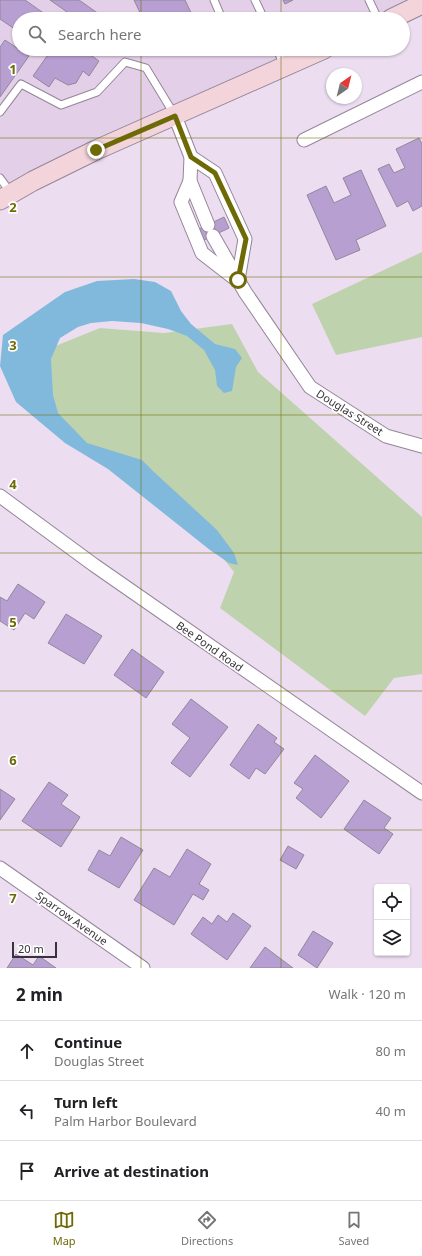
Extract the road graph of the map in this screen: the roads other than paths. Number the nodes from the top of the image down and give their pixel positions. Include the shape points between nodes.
1 (214, 0) edge
2 (255, 0) edge
3 (370, 0) edge
4 (422, 4) edge
5 (219, 12) edge
6 (261, 12) edge
7 (375, 12) edge
8 (405, 12) edge
9 (279, 56) edge
10 (308, 56) edge
11 (284, 67) junction
12 (422, 82) edge
13 (0, 112) edge
14 (175, 116) junction
15 (304, 140) dead end
16 (191, 157) junction
17 (0, 178) edge
18 (190, 181) junction
19 (5, 197) edge
20 (238, 280) junction
21 (422, 446) edge
22 (0, 496) edge
23 (422, 793) edge
24 (0, 868) edge
25 (143, 968) edge

1 - 5 lane
2 - 6 lane
3 - 7 lane
4 - 8 main road
9 - 11 lane
10 - 11 main road
11 - 14 main road
12 - 15 street
13 - 14 lane via 21,84 61,105 97,92 124,62 146,68
14 - 16 street, Douglas Street
14 - 19 main road via 75,160
16 - 18 street, Douglas Street
16 - 20 street via 215,173 246,239
17 - 19 lane
18 - 20 street, Douglas Street via 210,230
18 - 20 street via 181,202 202,253
20 - 21 street, Douglas Street via 310,387 386,436
22 - 23 street, Bee Pond Road
24 - 25 street, Sparrow Avenue

